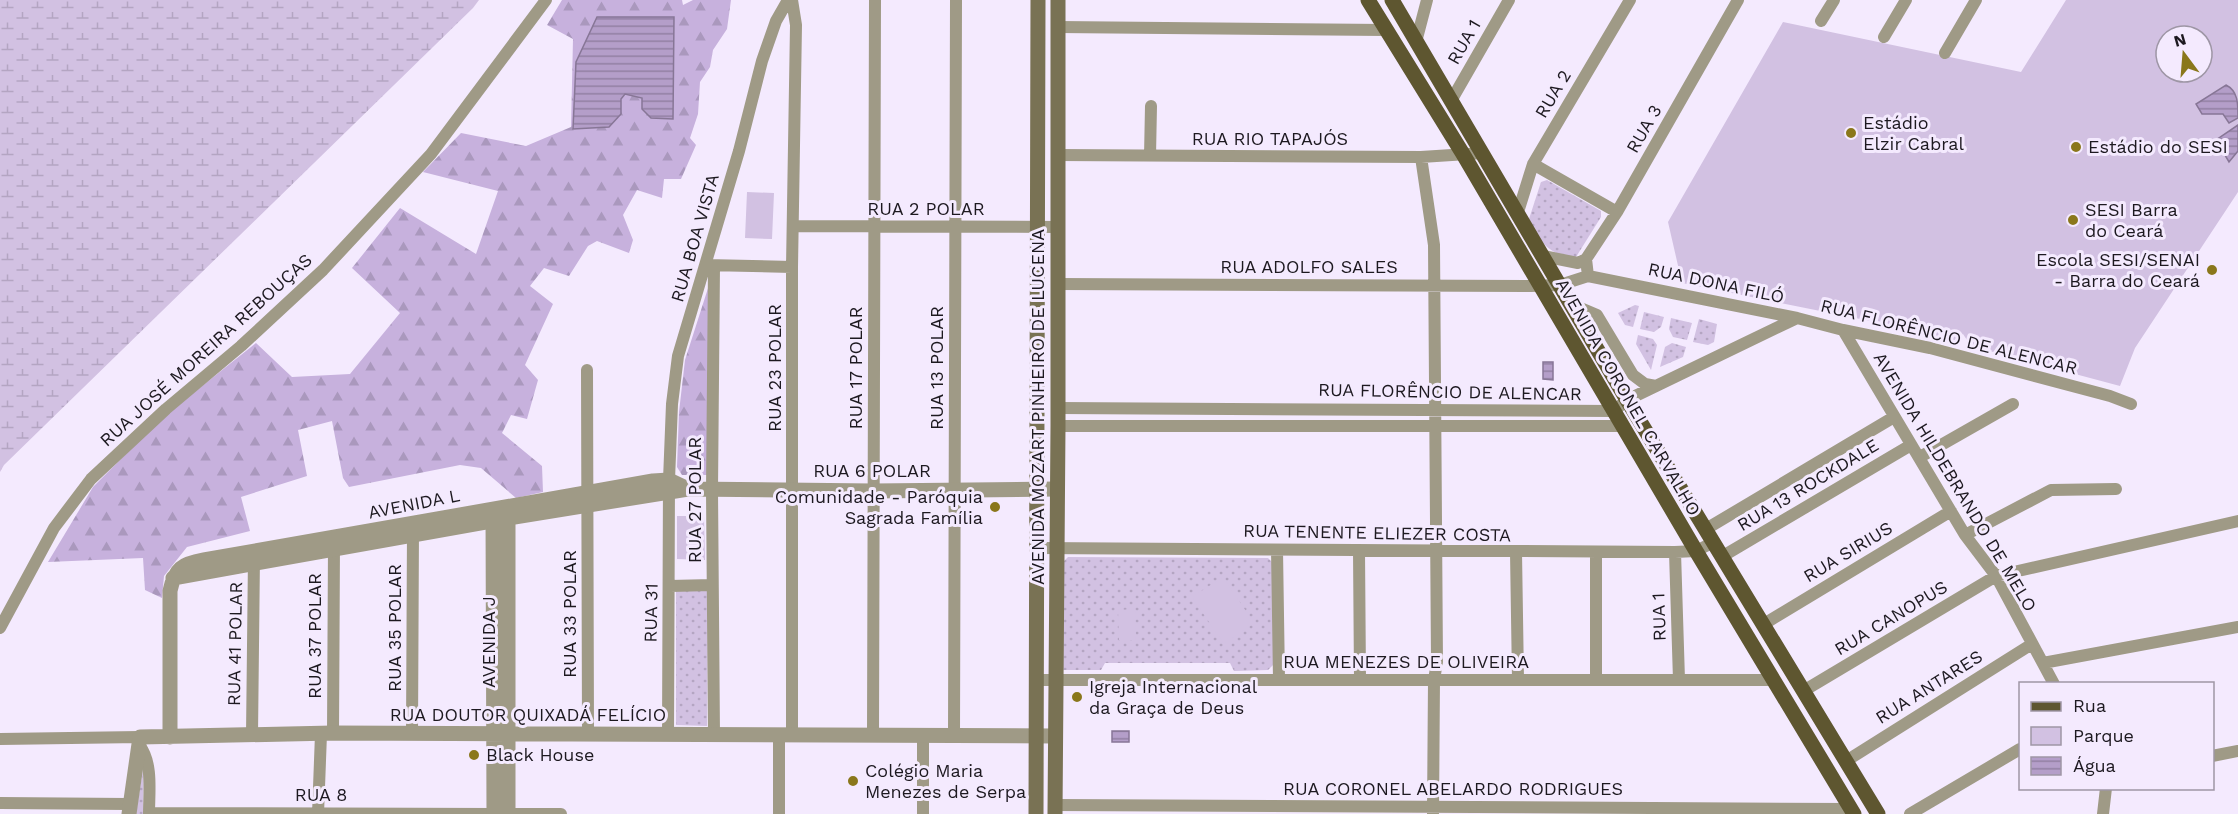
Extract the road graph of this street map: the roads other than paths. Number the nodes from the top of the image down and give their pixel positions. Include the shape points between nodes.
1 (546, 0) edge
2 (790, 0) edge
3 (875, 0) edge
4 (956, 0) edge
5 (1038, 0) edge
6 (1058, 0) edge
7 (1368, 0) edge
8 (1392, 0) edge
9 (1427, 0) edge
10 (1509, 0) edge
11 (1630, 0) edge
12 (1738, 0) edge
13 (1834, 0) edge
14 (1906, 0) edge
15 (1976, 0) edge
16 (1821, 21) dead end
17 (1058, 27) junction
18 (1385, 30) junction
19 (1884, 37) dead end
20 (1416, 42) junction
21 (1945, 53) dead end
22 (1451, 101) junction
23 (1151, 106) dead end
24 (1482, 153) junction
25 (1463, 154) junction
26 (1058, 155) junction
27 (1150, 156) junction
28 (1421, 158) junction
29 (1533, 164) junction
30 (1518, 212) junction
31 (1617, 212) junction
32 (794, 226) junction
33 (875, 227) junction
34 (1037, 227) junction
35 (1058, 227) junction
36 (956, 228) junction
37 (1543, 256) junction
38 (1586, 259) junction
39 (710, 265) junction
40 (792, 267) junction
41 (1588, 276) junction
42 (1627, 283) junction
43 (1058, 284) junction
44 (1434, 285) junction
45 (1560, 285) junction
46 (1540, 286) junction
47 (1571, 304) junction
48 (1797, 318) junction
49 (1843, 330) junction
50 (587, 370) dead end
51 (1656, 387) junction
52 (1628, 400) junction
53 (2013, 404) dead end
54 (2131, 404) dead end
55 (1058, 408) junction
56 (1435, 410) junction
57 (1614, 411) junction
58 (1894, 417) junction
59 (1435, 425) junction
60 (1058, 426) junction
61 (1622, 426) junction
62 (1911, 445) junction
63 (1920, 457) junction
64 (669, 486) junction
65 (1036, 489) junction
66 (1056, 489) junction
67 (2116, 489) dead end
68 (712, 490) junction
69 (793, 491) junction
70 (873, 491) junction
71 (954, 491) junction
72 (588, 499) junction
73 (1952, 511) junction
74 (501, 513) junction
75 (2238, 521) edge
76 (414, 529) junction
77 (1710, 535) junction
78 (1965, 535) junction
79 (334, 545) junction
80 (1038, 548) junction
81 (1058, 548) junction
82 (1277, 550) junction
83 (1359, 550) junction
84 (1435, 551) junction
85 (1696, 551) junction
86 (1516, 552) junction
87 (1596, 552) junction
88 (1675, 552) junction
89 (1723, 556) junction
90 (254, 558) junction
91 (1996, 576) junction
92 (712, 585) junction
93 (670, 586) junction
94 (1764, 624) junction
95 (2238, 627) edge
96 (0, 628) edge
97 (2032, 644) junction
98 (2043, 663) junction
99 (1037, 680) junction
100 (1057, 680) junction
101 (1279, 680) junction
102 (1360, 680) junction
103 (1434, 680) junction
104 (1518, 680) junction
105 (1596, 680) junction
106 (1679, 680) junction
107 (1774, 680) junction
108 (2053, 682) edge
109 (1804, 690) junction
110 (327, 734) junction
111 (412, 734) junction
112 (501, 734) junction
113 (252, 735) junction
114 (588, 735) junction
115 (668, 735) junction
116 (714, 735) junction
117 (785, 735) junction
118 (170, 736) junction
119 (873, 736) junction
120 (923, 736) junction
121 (954, 736) junction
122 (1037, 736) junction
123 (1055, 736) junction
124 (0, 739) edge
125 (140, 741) junction
126 (2019, 750) edge
127 (2238, 751) edge
128 (2214, 756) edge
129 (1846, 761) junction
130 (2106, 790) edge
131 (0, 803) edge
132 (129, 809) edge
133 (1055, 810) edge
134 (1433, 811) edge
135 (1853, 811) edge
136 (1811, 812) edge
137 (149, 814) edge
138 (318, 814) edge
139 (494, 814) edge
140 (508, 814) edge
141 (561, 814) edge
142 (779, 814) edge
143 (923, 814) edge
144 (1036, 814) edge
145 (1878, 814) edge
146 (1910, 814) edge
147 (2103, 814) edge

1 - 96 street, RUA JOSÉ MOREIRA REBOUÇAS via 431,154 322,270 91,479 54,528
2 - 32 street, RUA 23 POLAR via 796,25
2 - 39 street, RUA BOA VISTA via 776,21 762,61
3 - 33 street, RUA 17 POLAR
4 - 36 street, RUA 13 POLAR
5 - 34 main road, AVENIDA MOZART PINHEIRO DE LUCENA
6 - 17 main road, AVENIDA MOZART PINHEIRO DE LUCENA
7 - 18 main road, AVENIDA CORONEL CARVALHO
8 - 20 main road, AVENIDA CORONEL CARVALHO
9 - 20 street
10 - 22 street, RUA 1
11 - 29 street, RUA 2
12 - 31 street, RUA 3
13 - 16 street
14 - 19 street
15 - 21 street
17 - 18 street
17 - 26 main road, AVENIDA MOZART PINHEIRO DE LUCENA
18 - 25 main road, AVENIDA CORONEL CARVALHO
20 - 22 main road, AVENIDA CORONEL CARVALHO
22 - 24 main road, AVENIDA CORONEL CARVALHO
23 - 27 street
24 - 25 street, RUA RIO TAPAJÓS
24 - 30 main road, AVENIDA CORONEL CARVALHO
25 - 28 street, RUA RIO TAPAJÓS
25 - 46 main road, AVENIDA CORONEL CARVALHO
26 - 27 street, RUA RIO TAPAJÓS
26 - 35 main road, AVENIDA MOZART PINHEIRO DE LUCENA
27 - 28 street, RUA RIO TAPAJÓS
28 - 44 street via 1434,245
29 - 30 street, RUA 2
29 - 31 street
30 - 37 main road, AVENIDA CORONEL CARVALHO
31 - 38 street, RUA 3
32 - 33 street, RUA 2 POLAR
32 - 40 street, RUA 23 POLAR
33 - 36 street, RUA 2 POLAR
33 - 70 street, RUA 17 POLAR
34 - 35 street, RUA 2 POLAR
34 - 36 street, RUA 2 POLAR
34 - 65 main road, AVENIDA MOZART PINHEIRO DE LUCENA
35 - 43 main road, AVENIDA MOZART PINHEIRO DE LUCENA
36 - 71 street, RUA 13 POLAR
37 - 38 street via 1578,263
37 - 45 main road, AVENIDA CORONEL CARVALHO
38 - 41 street
38 - 42 street, RUA DONA FILÓ
39 - 40 street
39 - 64 street, RUA BOA VISTA via 678,356
39 - 68 street, RUA 27 POLAR
40 - 69 street, RUA 23 POLAR
41 - 42 street, RUA DONA FILÓ
41 - 45 street, RUA DONA FILÓ
42 - 48 street, RUA DONA FILÓ
43 - 44 street, RUA ADOLFO SALES
43 - 55 main road, AVENIDA MOZART PINHEIRO DE LUCENA
44 - 46 street, RUA ADOLFO SALES
44 - 56 street
45 - 46 street, RUA ADOLFO SALES
45 - 47 main road, AVENIDA CORONEL CARVALHO
46 - 57 main road, AVENIDA CORONEL CARVALHO
47 - 51 street, AVENIDA CORONEL CARVALHO via 1597,315 1633,375
47 - 52 main road, AVENIDA CORONEL CARVALHO
48 - 49 street, RUA FLORÊNCIO DE ALENCAR
48 - 51 street, RUA FLORÊNCIO DE ALENCAR
49 - 54 street, RUA FLORÊNCIO DE ALENCAR via 1930,348
49 - 58 street, AVENIDA HILDEBRANDO DE MELO
50 - 72 street, RUA 33 POLAR
51 - 52 street, RUA FLORÊNCIO DE ALENCAR
52 - 57 street, RUA FLORÊNCIO DE ALENCAR
52 - 77 main road, AVENIDA CORONEL CARVALHO
53 - 63 street
55 - 56 street, RUA FLORÊNCIO DE ALENCAR
55 - 60 main road, AVENIDA MOZART PINHEIRO DE LUCENA
56 - 57 street, RUA FLORÊNCIO DE ALENCAR
56 - 59 street
57 - 61 main road, AVENIDA CORONEL CARVALHO
58 - 62 street, AVENIDA HILDEBRANDO DE MELO
58 - 77 street, RUA 13 ROCKDALE
59 - 60 street, RUA FLORÊNCIO DE ALENCAR
59 - 61 street, RUA FLORÊNCIO DE ALENCAR
59 - 84 street
60 - 66 main road, AVENIDA MOZART PINHEIRO DE LUCENA
61 - 85 main road, AVENIDA CORONEL CARVALHO
62 - 63 street, AVENIDA HILDEBRANDO DE MELO
62 - 89 street, RUA 13 ROCKDALE
63 - 73 street, AVENIDA HILDEBRANDO DE MELO
64 - 68 street, RUA 6 POLAR
64 - 72 street, AVENIDA L
64 - 93 street, RUA 31
65 - 66 street, RUA 6 POLAR
65 - 71 street, RUA 6 POLAR
65 - 80 main road, AVENIDA MOZART PINHEIRO DE LUCENA
66 - 81 main road, AVENIDA MOZART PINHEIRO DE LUCENA
67 - 78 street via 2051,490
68 - 69 street, RUA 6 POLAR
68 - 92 street, RUA 27 POLAR
69 - 70 street, RUA 6 POLAR
69 - 117 street, RUA 23 POLAR
70 - 71 street, RUA 6 POLAR
70 - 119 street, RUA 17 POLAR
71 - 121 street, RUA 13 POLAR
72 - 74 street, AVENIDA L
72 - 114 street, RUA 33 POLAR
73 - 78 street, AVENIDA HILDEBRANDO DE MELO
73 - 94 street, RUA SIRIUS
74 - 76 street, AVENIDA L
74 - 112 street, AVENIDA J
75 - 91 street, RUA CANOPUS
76 - 79 street, AVENIDA L
76 - 111 street, RUA 35 POLAR
77 - 85 street, RUA TENENTE ELIEZER COSTA
77 - 89 main road, AVENIDA CORONEL CARVALHO
78 - 91 street, AVENIDA HILDEBRANDO DE MELO
79 - 90 street, AVENIDA L
79 - 110 street, RUA 37 POLAR
80 - 81 street, RUA TENENTE ELIEZER COSTA
80 - 99 main road, AVENIDA MOZART PINHEIRO DE LUCENA
81 - 82 street, RUA TENENTE ELIEZER COSTA
81 - 100 main road, AVENIDA MOZART PINHEIRO DE LUCENA
82 - 83 street, RUA TENENTE ELIEZER COSTA
82 - 101 street
83 - 84 street, RUA TENENTE ELIEZER COSTA
83 - 102 street
84 - 86 street, RUA TENENTE ELIEZER COSTA
84 - 103 street
85 - 88 street, RUA TENENTE ELIEZER COSTA
85 - 107 main road, AVENIDA CORONEL CARVALHO
86 - 87 street, RUA TENENTE ELIEZER COSTA
86 - 104 street
87 - 88 street, RUA TENENTE ELIEZER COSTA
87 - 105 street
88 - 106 street, RUA 1
89 - 94 main road, AVENIDA CORONEL CARVALHO
90 - 113 street, RUA 41 POLAR
90 - 118 street, AVENIDA L via 173,578
91 - 97 street, AVENIDA HILDEBRANDO DE MELO
91 - 109 street, RUA CANOPUS
92 - 93 street
92 - 116 street, RUA 27 POLAR
93 - 115 street, RUA 31
94 - 109 main road, AVENIDA CORONEL CARVALHO
95 - 98 street
97 - 98 street, AVENIDA HILDEBRANDO DE MELO
97 - 129 street, RUA ANTARES
98 - 108 street, AVENIDA HILDEBRANDO DE MELO
99 - 100 street, RUA MENEZES DE OLIVEIRA
99 - 122 main road, AVENIDA MOZART PINHEIRO DE LUCENA
100 - 101 street, RUA MENEZES DE OLIVEIRA
100 - 123 main road, AVENIDA MOZART PINHEIRO DE LUCENA
101 - 102 street, RUA MENEZES DE OLIVEIRA
102 - 103 street, RUA MENEZES DE OLIVEIRA
103 - 104 street, RUA MENEZES DE OLIVEIRA
103 - 134 street
104 - 105 street, RUA MENEZES DE OLIVEIRA
105 - 106 street, RUA MENEZES DE OLIVEIRA
106 - 107 street, RUA MENEZES DE OLIVEIRA
107 - 135 main road, AVENIDA CORONEL CARVALHO
109 - 129 main road, AVENIDA CORONEL CARVALHO
110 - 111 street, RUA DOUTOR QUIXADÁ FELÍCIO
110 - 113 street, RUA DOUTOR QUIXADÁ FELÍCIO
110 - 138 street, RUA 37 POLAR
111 - 112 street, RUA DOUTOR QUIXADÁ FELÍCIO
112 - 114 street, RUA DOUTOR QUIXADÁ FELÍCIO
112 - 139 street, AVENIDA J
112 - 140 street, AVENIDA J
113 - 118 street, RUA DOUTOR QUIXADÁ FELÍCIO
114 - 115 street, RUA DOUTOR QUIXADÁ FELÍCIO
115 - 116 street, RUA DOUTOR QUIXADÁ FELÍCIO
116 - 117 street, RUA DOUTOR QUIXADÁ FELÍCIO
117 - 119 street, RUA DOUTOR QUIXADÁ FELÍCIO
117 - 142 street, RUA 23 POLAR
118 - 125 street, RUA DOUTOR QUIXADÁ FELÍCIO
119 - 120 street, RUA DOUTOR QUIXADÁ FELÍCIO
120 - 121 street, RUA DOUTOR QUIXADÁ FELÍCIO
120 - 143 street
121 - 122 street, RUA DOUTOR QUIXADÁ FELÍCIO
122 - 123 street, RUA DOUTOR QUIXADÁ FELÍCIO
122 - 144 main road, AVENIDA MOZART PINHEIRO DE LUCENA
123 - 133 main road, AVENIDA MOZART PINHEIRO DE LUCENA
124 - 125 street, RUA DOUTOR QUIXADÁ FELÍCIO
125 - 132 street
125 - 137 street via 148,765
126 - 146 street
127 - 128 street
129 - 145 main road, AVENIDA CORONEL CARVALHO
130 - 147 street
131 - 132 street
133 - 134 street, RUA CORONEL ABELARDO RODRIGUES
134 - 136 street, RUA CORONEL ABELARDO RODRIGUES
135 - 136 street, RUA CORONEL ABELARDO RODRIGUES
137 - 138 street, RUA 8
138 - 139 street, RUA 8
140 - 141 street

